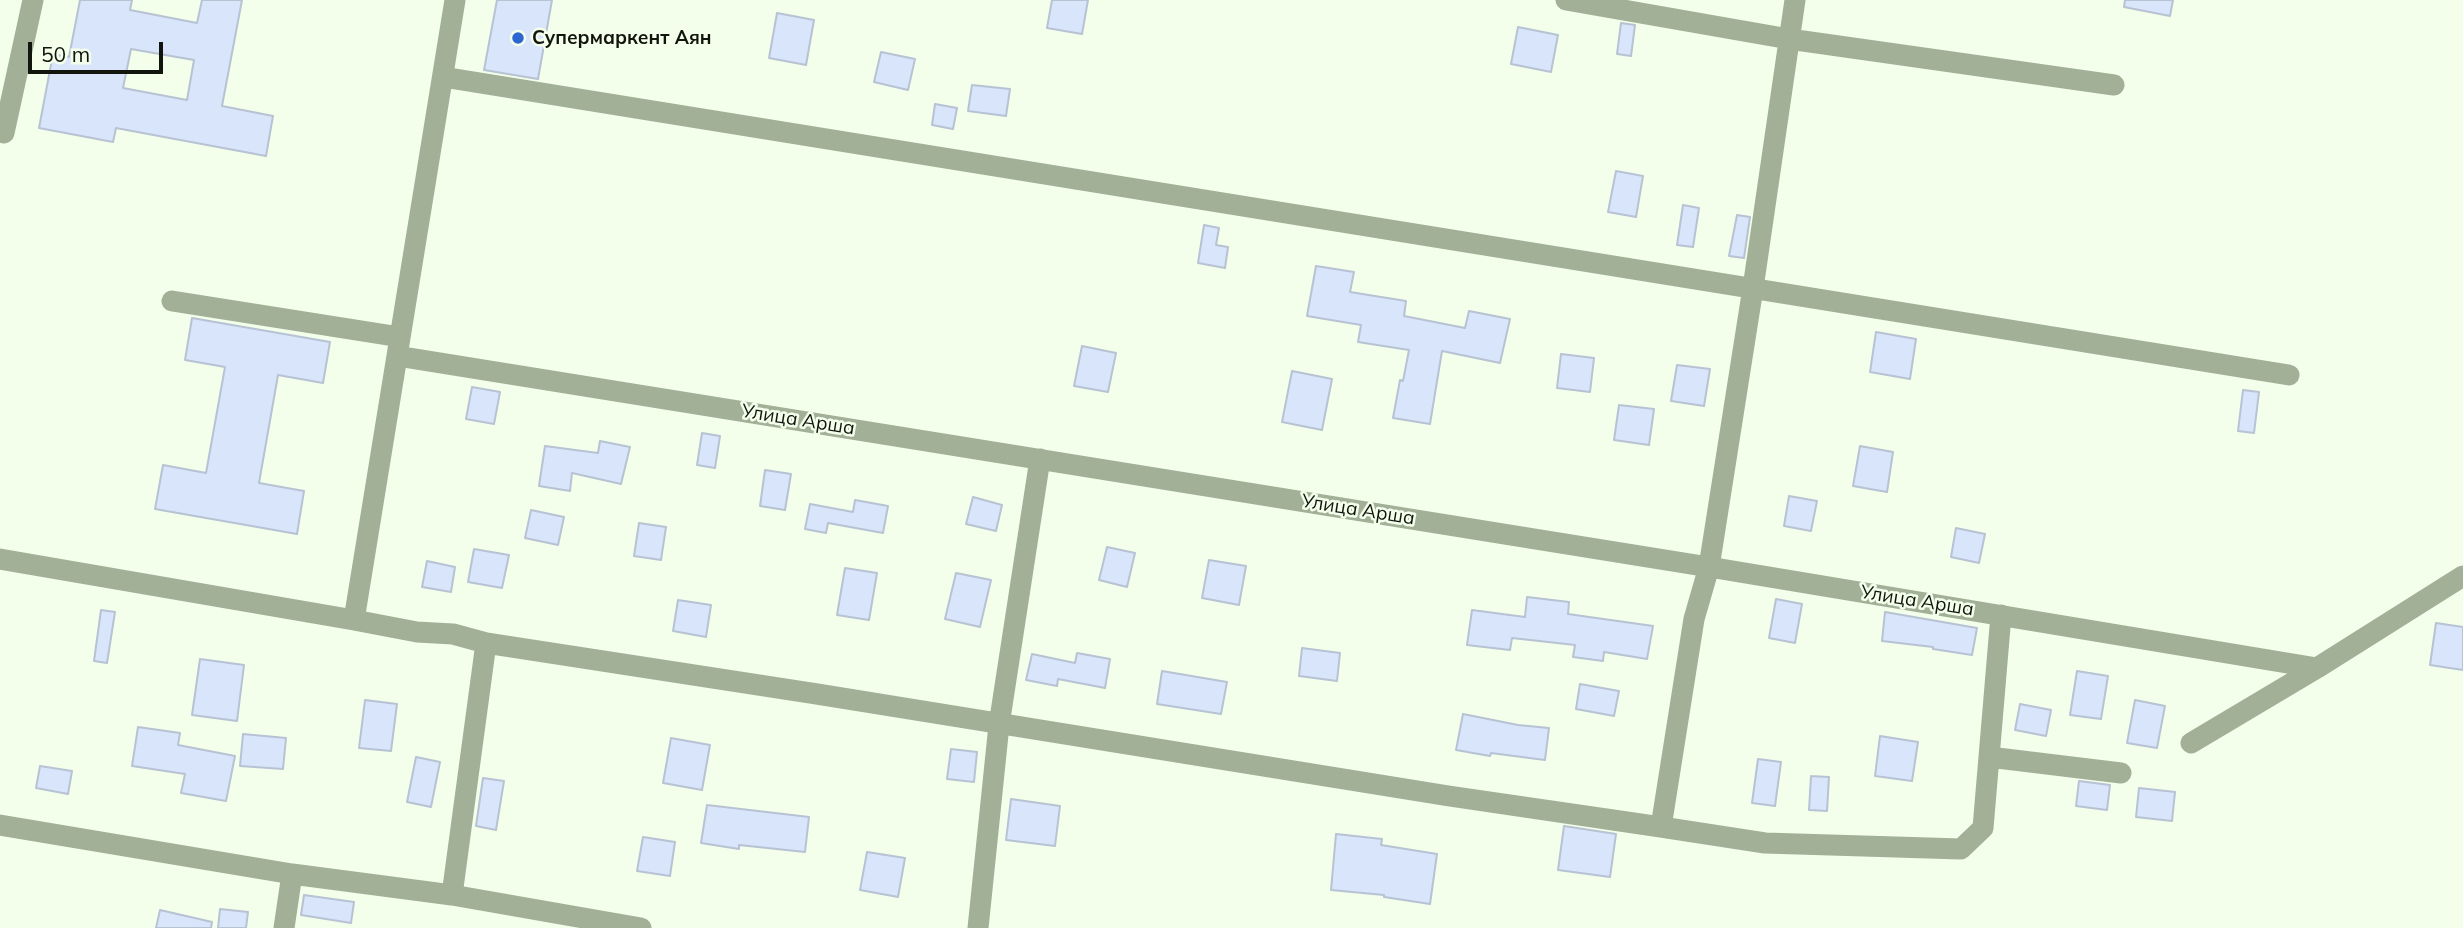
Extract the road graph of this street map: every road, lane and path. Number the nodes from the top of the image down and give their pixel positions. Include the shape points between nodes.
1 (33, 0) edge
2 (455, 0) edge
3 (1566, 0) edge
4 (1795, 0) edge
5 (1789, 39) junction
6 (443, 77) junction
7 (2114, 85) dead end
8 (4, 133) dead end
9 (1753, 288) junction
10 (173, 302) dead end
11 (398, 346) junction
12 (2289, 374) dead end
13 (1040, 459) junction
14 (0, 559) edge
15 (1709, 567) junction
16 (2463, 576) edge
17 (2001, 615) junction
18 (354, 620) junction
19 (486, 643) junction
20 (2317, 668) junction
21 (999, 724) junction
22 (2191, 743) dead end
23 (1989, 757) junction
24 (2121, 773) dead end
25 (0, 825) edge
26 (1661, 827) junction
27 (292, 874) junction
28 (452, 895) junction
29 (284, 928) edge
30 (641, 928) edge
31 (978, 928) edge

1 - 8 street
2 - 6 street
3 - 5 street
4 - 5 street
5 - 7 street
5 - 9 street
6 - 9 street
6 - 11 street
9 - 12 street
9 - 15 street
10 - 11 street, Улица Арша
11 - 13 street, Улица Арша
11 - 18 street
13 - 15 street, Улица Арша
13 - 21 street
14 - 18 street
15 - 17 street, Улица Арша
15 - 26 street via 1694,619
16 - 20 street
17 - 20 street, Улица Арша
17 - 23 street
18 - 19 street
19 - 21 street
19 - 28 street
20 - 22 street
21 - 26 street
21 - 31 street
23 - 24 street
23 - 26 street via 1983,828 1961,849 1765,843
25 - 27 street
27 - 28 street
27 - 29 street
28 - 30 street

